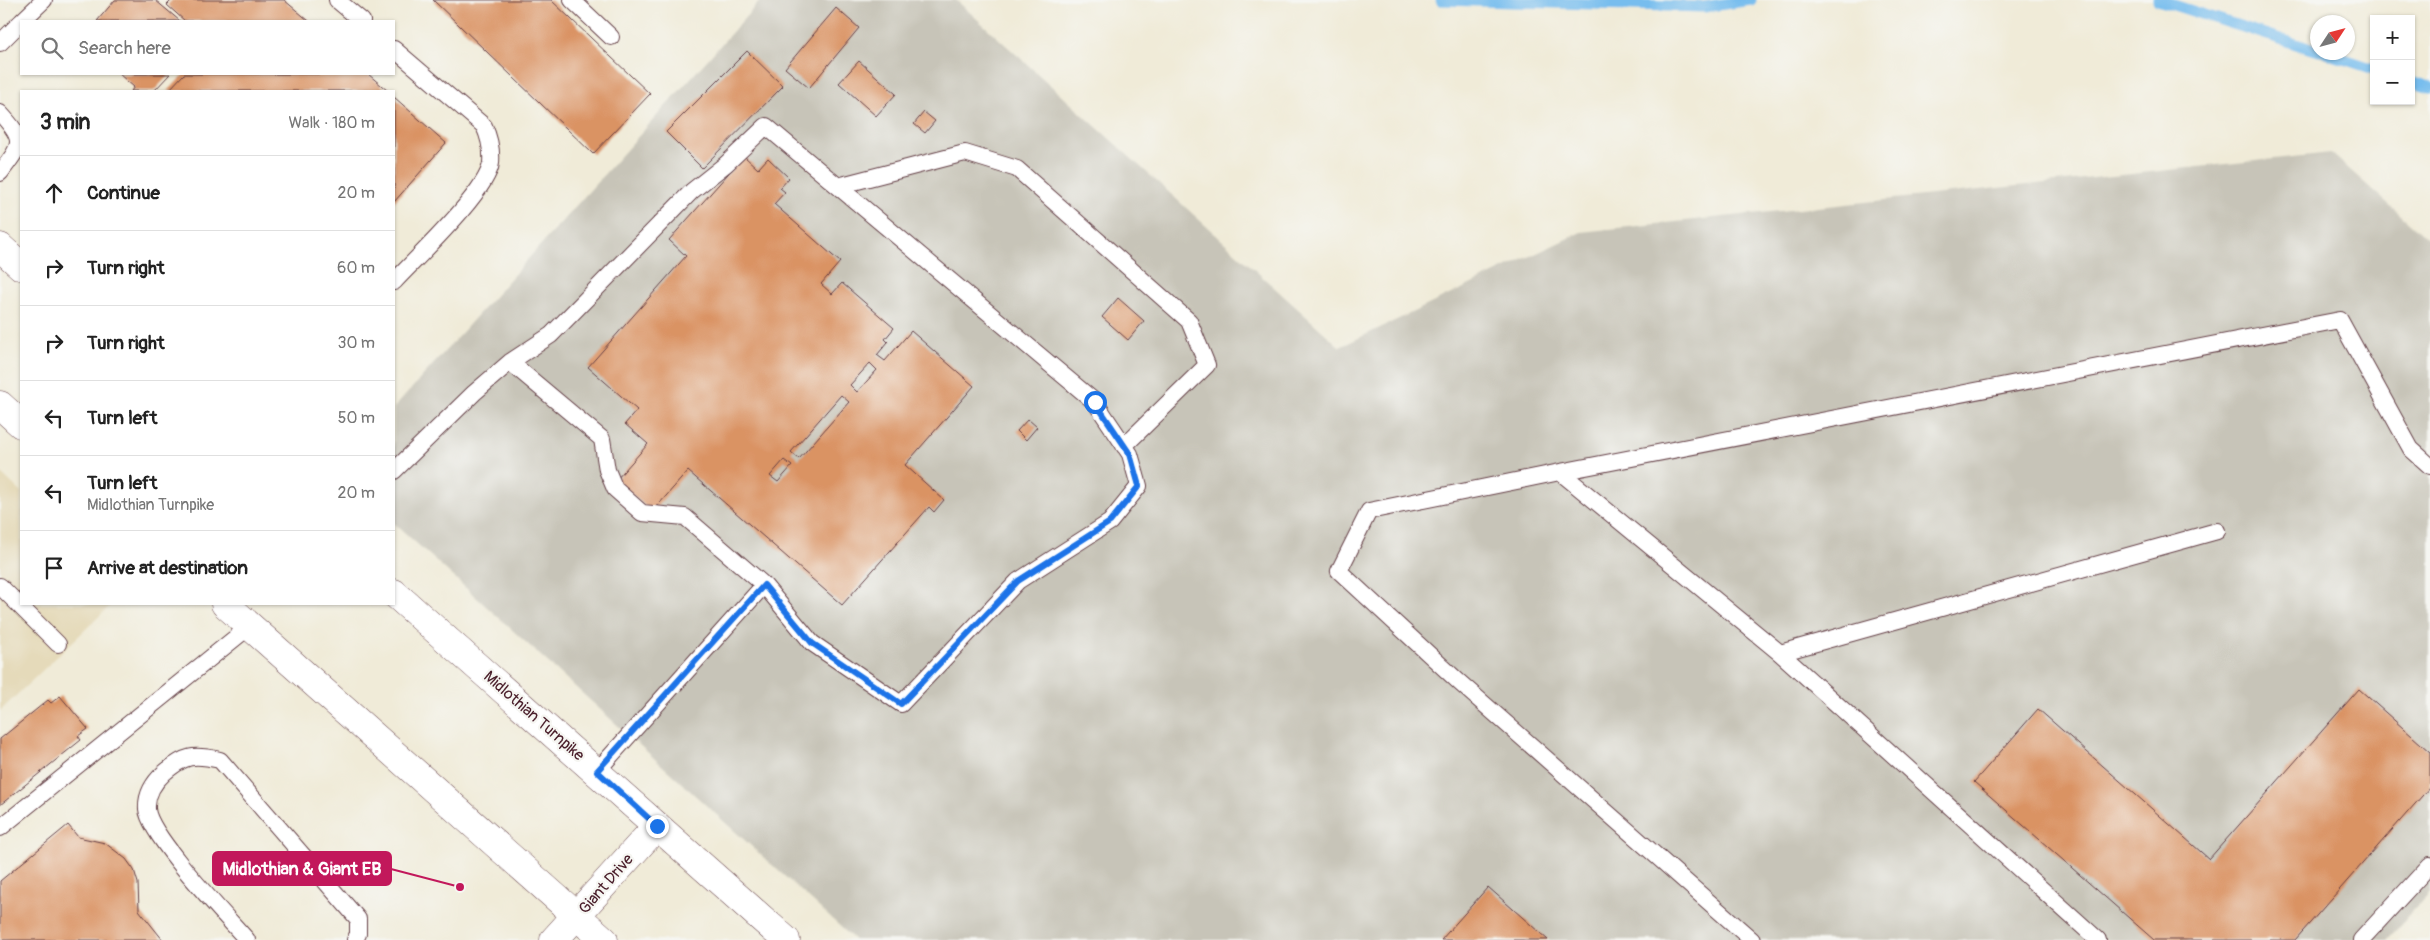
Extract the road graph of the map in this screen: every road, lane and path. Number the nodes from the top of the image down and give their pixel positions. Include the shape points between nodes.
1 (44, 0) edge
2 (337, 0) edge
3 (572, 0) edge
4 (24, 20) edge
5 (361, 20) edge
6 (20, 24) edge
7 (611, 37) dead end
8 (0, 43) edge
9 (395, 50) edge
10 (0, 113) edge
11 (0, 172) edge
12 (838, 186) junction
13 (0, 247) edge
14 (20, 265) edge
15 (395, 281) edge
16 (510, 362) junction
17 (0, 405) edge
18 (20, 423) edge
19 (1124, 446) junction
20 (2430, 466) edge
21 (395, 470) edge
22 (1560, 472) junction
23 (2217, 532) dead end
24 (764, 585) junction
25 (0, 586) edge
26 (395, 594) edge
27 (226, 605) edge
28 (250, 626) junction
29 (58, 644) dead end
30 (1780, 653) junction
31 (597, 771) junction
32 (657, 826) junction
33 (0, 828) edge
34 (2430, 865) edge
35 (578, 916) junction
36 (247, 940) edge
37 (355, 940) edge
38 (554, 940) edge
39 (604, 940) edge
40 (786, 940) edge
41 (1752, 940) edge
42 (2098, 940) edge
43 (2361, 940) edge

1 - 4 lane
2 - 5 lane
3 - 7 lane
6 - 8 lane
9 - 15 lane via 484,126 489,136 491,164 486,179 466,205
10 - 11 lane via 15,129 18,138 18,150
12 - 16 lane via 766,126 692,191 551,335
12 - 19 lane via 1095,402
12 - 19 lane via 965,153 1018,169 1189,321 1207,365
13 - 14 main road
16 - 21 lane
16 - 24 lane via 602,439 607,470 615,489 642,513 685,517
17 - 18 main road
19 - 24 lane via 1130,454 1139,486 1110,522 1018,581 901,704 812,643
20 - 22 lane via 2411,449 2340,320
22 - 30 lane
22 - 41 lane via 1369,512 1339,571 1459,682
23 - 30 lane
24 - 31 lane
25 - 29 lane
26 - 31 main road, Midlothian Turnpike
27 - 28 main road
28 - 33 lane
28 - 35 main road
30 - 42 lane
31 - 32 main road, Midlothian Turnpike
32 - 35 main road, Giant Drive
32 - 40 main road, Midlothian Turnpike
34 - 43 lane
35 - 38 main road, Giant Drive
35 - 39 main road
36 - 37 lane via 158,836 147,810 152,785 177,762 198,755 220,760 358,919

